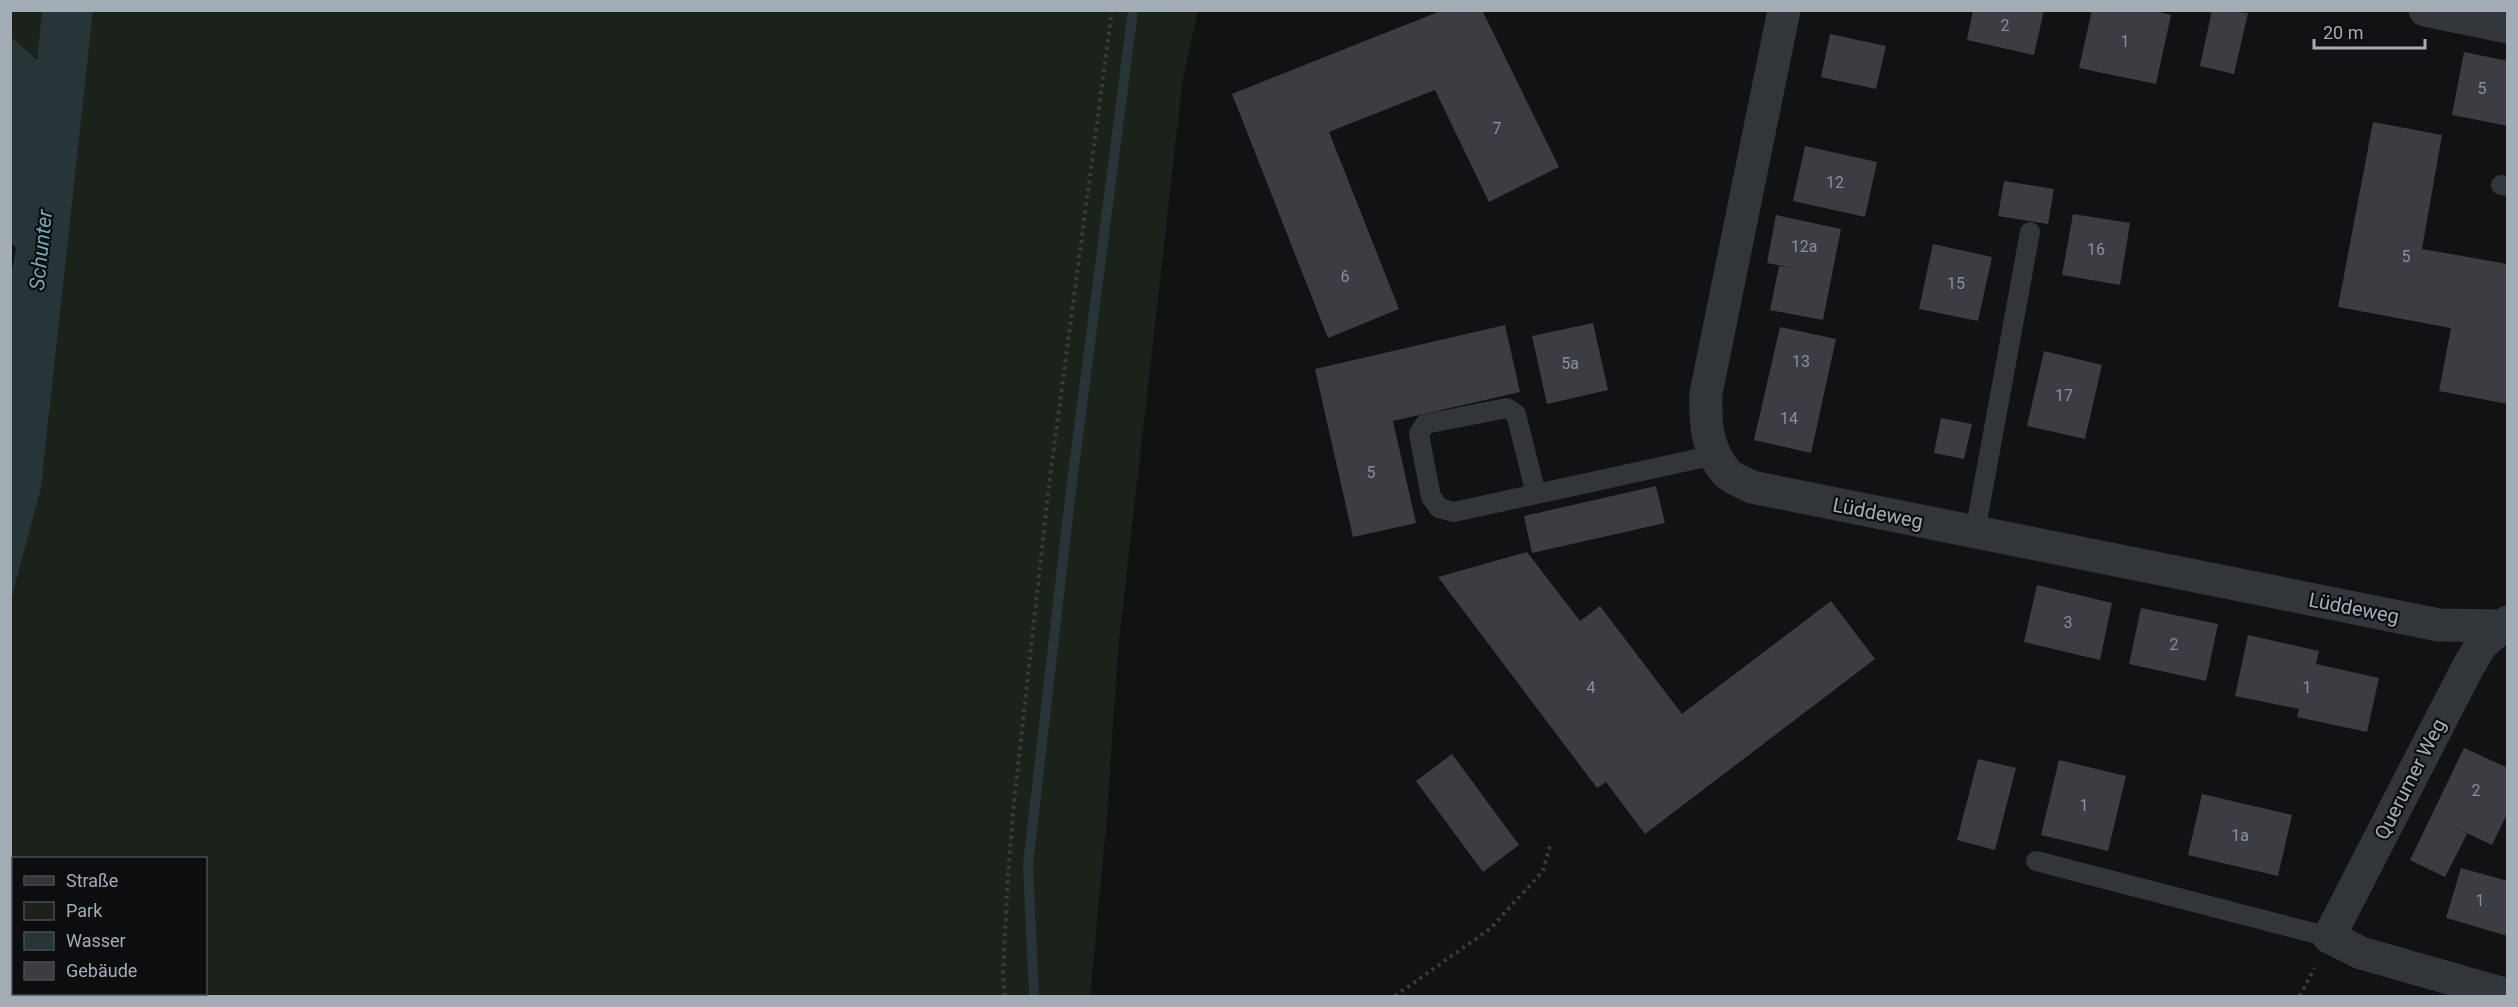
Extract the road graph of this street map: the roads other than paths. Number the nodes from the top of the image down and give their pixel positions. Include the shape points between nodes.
1 (1784, 10) edge
2 (2425, 10) edge
3 (2508, 27) edge
4 (2030, 232) dead end
5 (1715, 455) junction
6 (1536, 494) junction
7 (1975, 532) junction
8 (2504, 624) edge
9 (2036, 861) dead end
10 (2329, 937) junction
11 (2508, 995) edge

1 - 5 street, Lüddeweg via 1706,393 1705,429
2 - 3 street
4 - 7 lane
5 - 6 lane
5 - 7 street, Lüddeweg via 1728,474 1752,487
6 - 6 lane via 1516,414 1507,408 1425,424 1419,434 1431,497 1439,508 1454,512
7 - 8 street, Lüddeweg via 2439,625
8 - 10 street, Querumer Weg via 2481,645 2467,669
9 - 10 lane
10 - 11 street via 2361,953

